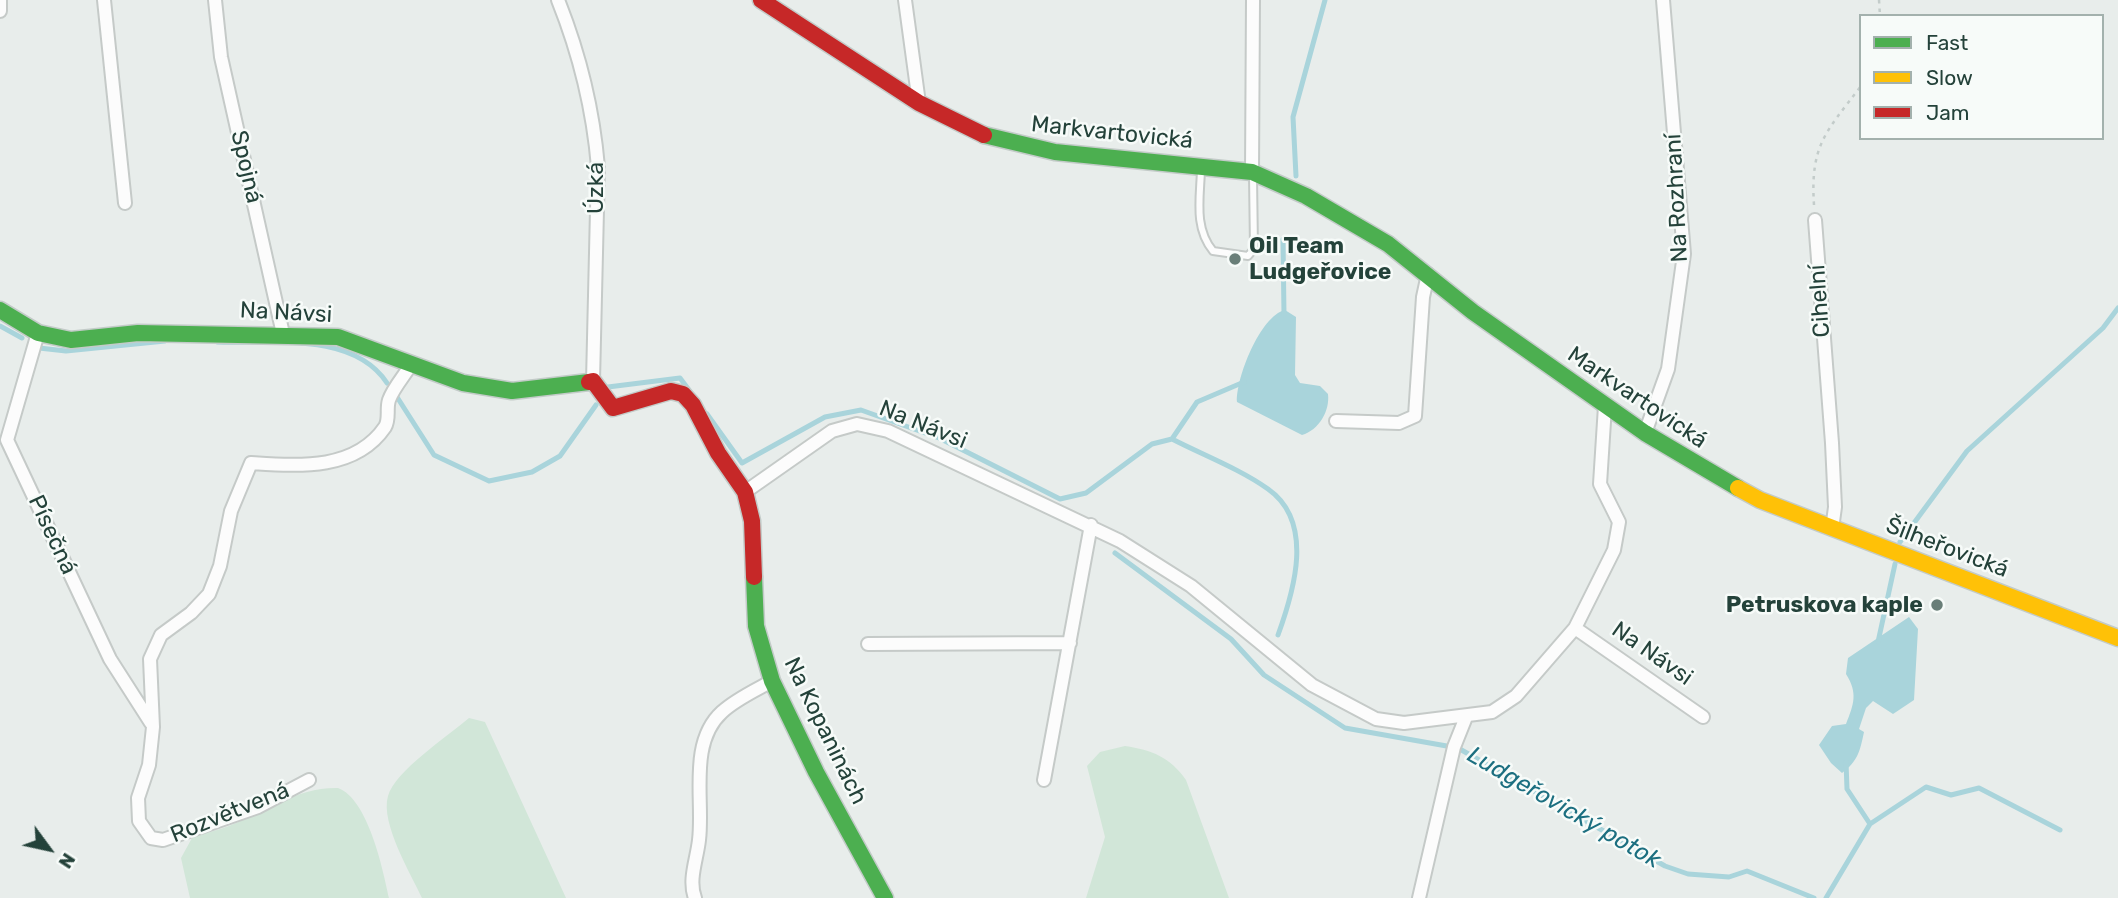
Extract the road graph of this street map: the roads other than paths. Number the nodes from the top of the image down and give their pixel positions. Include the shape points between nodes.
1 (0, 0) edge
2 (104, 0) edge
3 (215, 0) edge
4 (558, 0) edge
5 (761, 0) edge
6 (905, 0) edge
7 (1253, 0) edge
8 (1663, 0) edge
9 (0, 11) edge
10 (919, 103) junction
11 (1201, 165) junction
12 (1252, 172) junction
13 (125, 203) dead end
14 (1815, 220) road end
15 (1428, 274) junction
16 (0, 310) edge
17 (38, 333) junction
18 (283, 334) junction
19 (411, 363) junction
20 (593, 381) junction
21 (1605, 406) junction
22 (1336, 421) dead end
23 (1645, 433) junction
24 (745, 492) junction
25 (1760, 500) joint
26 (1091, 525) junction
27 (1832, 529) junction
28 (1575, 628) junction
29 (2118, 638) edge
30 (1070, 643) junction
31 (868, 644) dead end
32 (772, 681) junction
33 (1703, 716) dead end
34 (1466, 717) junction
35 (153, 727) junction
36 (309, 780) dead end
37 (1044, 780) dead end
38 (695, 898) edge
39 (885, 898) edge
40 (1419, 898) edge

1 - 9 street
2 - 13 street
3 - 18 street, Spojná via 221,57
4 - 20 street, Úzká via 586,83 598,167
5 - 10 street, Markvartovická
6 - 10 street
7 - 12 street
8 - 23 street, Na Rozhraní via 1684,254 1668,369
10 - 11 street, Markvartovická via 989,137 1022,147
11 - 12 street, Markvartovická
11 - 12 lane via 1199,221 1203,239 1213,251 1248,256 1254,249
12 - 15 street, Markvartovická via 1343,216
14 - 27 street, Cihelní via 1834,475
15 - 21 street, Markvartovická via 1473,312
15 - 22 street via 1415,416 1399,424
16 - 17 street, Na Návsi
17 - 18 street, Na Návsi via 71,340 138,333
17 - 35 street, Písečná via 7,440 110,659
18 - 19 street, Na Návsi via 338,337
19 - 20 street, Na Návsi via 463,383 512,391
19 - 35 street, Rozvětvená via 389,400 387,424 370,445 336,462 303,467 251,463 231,511 209,594 191,614 161,635 149,659
20 - 24 street via 613,408 671,391 683,394
21 - 23 street, Markvartovická
21 - 28 street, Na Návsi via 1600,484 1619,522 1614,550
23 - 25 street, Markvartovická
24 - 26 street, Na Návsi via 832,431 857,424 888,431
24 - 32 street, Na Kopaninách via 752,521 756,626
25 - 27 street, Šilheřovická
26 - 30 street
26 - 34 street, Na Návsi via 1191,586 1312,685 1348,706 1376,719 1404,723
27 - 29 street, Šilheřovická
28 - 33 street, Na Návsi
28 - 34 street, Na Návsi via 1516,696 1492,712
30 - 31 street
30 - 37 street
32 - 38 street via 724,709 711,725 699,762 699,839 691,889
32 - 39 street, Na Kopaninách
34 - 40 street via 1454,747
35 - 36 street, Rozvětvená via 149,765 138,798 139,821 151,838 163,841 258,807

